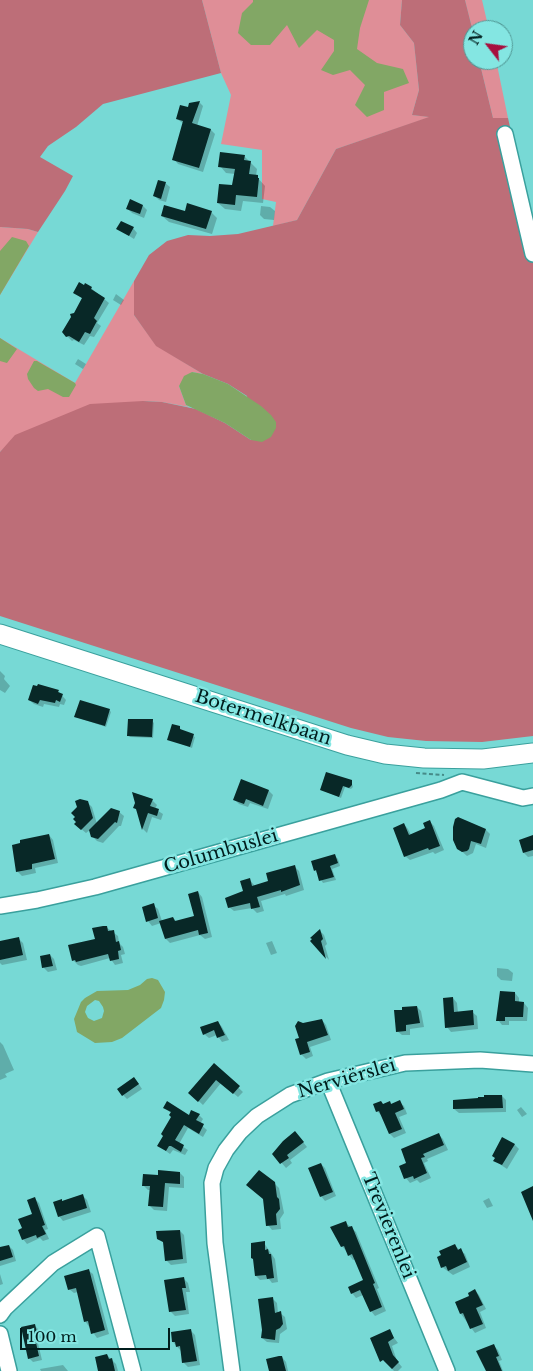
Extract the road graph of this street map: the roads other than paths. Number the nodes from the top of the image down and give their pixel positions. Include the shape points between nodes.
1 (505, 134) dead end
2 (533, 254) edge
3 (0, 634) edge
4 (533, 754) edge
5 (533, 796) edge
6 (0, 906) edge
7 (532, 1066) edge
8 (328, 1081) junction
9 (0, 1315) edge
10 (0, 1334) edge
11 (9, 1371) edge
12 (133, 1371) edge
13 (232, 1371) edge
14 (446, 1371) edge

1 - 2 street
3 - 4 main road, Botermelkbaan via 347,745 385,754 483,759
5 - 6 street, Columbuslei via 523,798 462,782 95,887
7 - 8 street, Nerviërslei via 480,1060 405,1063
8 - 13 street, Nerviërslei via 290,1095 256,1116 240,1132 216,1168 212,1183 215,1243
8 - 14 street, Trevierenlei
9 - 12 street via 53,1263 97,1236
10 - 11 street

